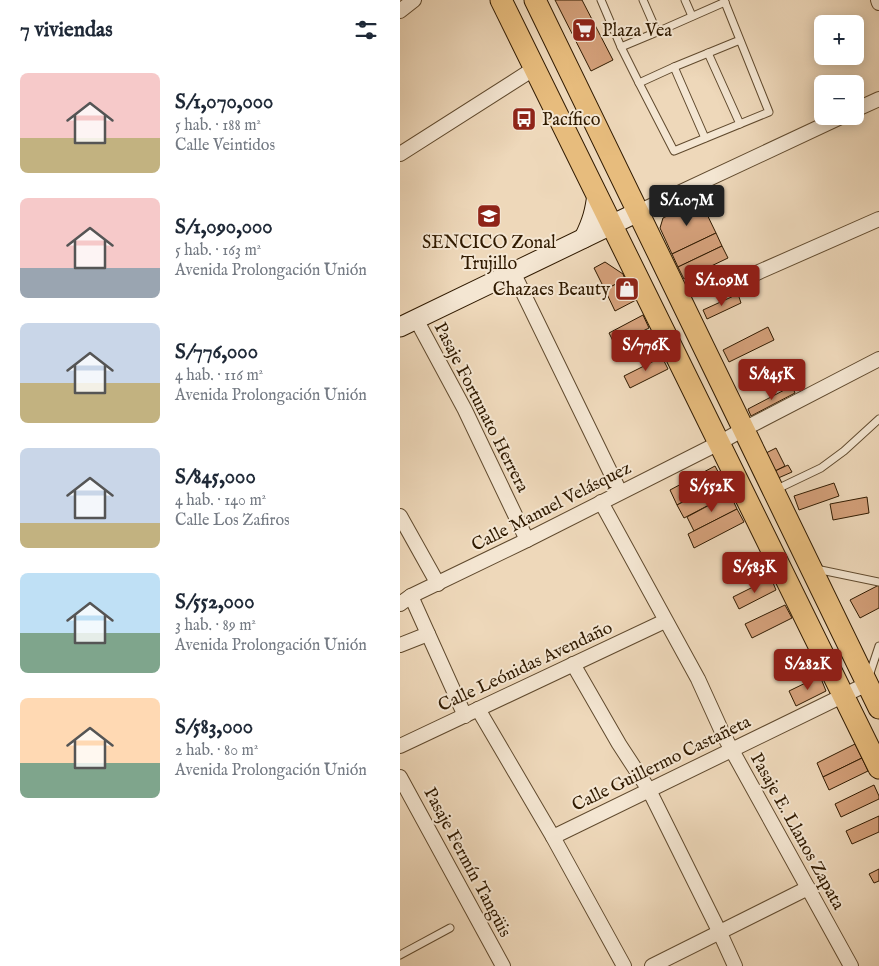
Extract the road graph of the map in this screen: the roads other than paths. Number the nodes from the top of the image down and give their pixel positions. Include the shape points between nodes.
1 (414, 0) edge
2 (502, 0) edge
3 (535, 0) edge
4 (601, 0) edge
5 (643, 0) edge
6 (684, 0) edge
7 (724, 1) edge
8 (400, 11) edge
9 (692, 16) junction
10 (657, 32) junction
11 (740, 40) junction
12 (621, 47) junction
13 (708, 53) junction
14 (674, 67) junction
15 (535, 68) junction
16 (639, 83) junction
17 (879, 99) edge
18 (864, 106) edge
19 (740, 124) junction
20 (824, 125) edge
21 (705, 138) junction
22 (400, 154) edge
23 (597, 194) junction
24 (638, 212) junction
25 (879, 219) edge
26 (612, 224) junction
27 (584, 238) junction
28 (513, 272) junction
29 (743, 279) dead end
30 (408, 323) edge
31 (879, 359) edge
32 (879, 419) edge
33 (744, 429) junction
34 (719, 443) junction
35 (773, 490) junction
36 (620, 492) junction
37 (601, 502) junction
38 (400, 516) edge
39 (527, 540) junction
40 (811, 568) junction
41 (879, 582) edge
42 (438, 584) junction
43 (405, 600) edge
44 (665, 620) junction
45 (428, 634) junction
46 (400, 645) edge
47 (879, 646) edge
48 (573, 664) junction
49 (867, 684) junction
50 (843, 696) junction
51 (879, 708) edge
52 (478, 709) junction
53 (465, 716) junction
54 (400, 746) edge
55 (732, 749) junction
56 (879, 768) edge
57 (400, 777) edge
58 (649, 790) junction
59 (553, 837) junction
60 (808, 888) junction
61 (450, 928) dead end
62 (720, 932) junction
63 (400, 955) edge
64 (503, 966) edge
65 (624, 966) edge
66 (652, 966) edge
67 (735, 966) edge
68 (851, 966) edge

1 - 8 street
2 - 15 main road
3 - 24 main road
4 - 12 lane
5 - 10 lane
6 - 9 lane
7 - 9 lane
7 - 11 lane
9 - 10 lane
10 - 12 lane
11 - 13 lane
11 - 19 lane via 769,112
12 - 16 lane
13 - 14 lane
13 - 19 lane
14 - 16 lane
14 - 21 lane
15 - 22 street
15 - 23 main road
16 - 21 lane via 674,151
17 - 18 street
19 - 21 lane
20 - 24 street
23 - 26 main road
23 - 27 street via 591,224
24 - 26 street
24 - 33 main road
25 - 29 street
26 - 27 street
26 - 34 main road
27 - 28 street
28 - 30 street
28 - 36 street
30 - 39 street, Pasaje Fortunato Herrera via 465,410
31 - 33 street, Calle Manuel Velásquez
32 - 35 lane via 821,468
33 - 34 street, Calle Manuel Velásquez
33 - 35 main road
34 - 36 street, Calle Manuel Velásquez
34 - 50 main road
35 - 40 main road
36 - 37 street, Calle Manuel Velásquez
37 - 39 street, Calle Manuel Velásquez
37 - 44 street, Pasaje E. Llanos Zapata
38 - 42 street
39 - 42 street, Calle Manuel Velásquez
40 - 41 lane
40 - 49 main road
42 - 43 street, Calle Manuel Velásquez
43 - 45 street
44 - 48 street, Calle Leónidas Avendaño
44 - 55 street, Pasaje E. Llanos Zapata
45 - 46 street
45 - 53 street
47 - 49 lane
48 - 52 street, Calle Leónidas Avendaño
48 - 58 street
49 - 50 street, Calle Guillermo Castañeta
49 - 51 main road
50 - 55 street, Calle Guillermo Castañeta
50 - 56 main road
52 - 53 street, Calle Leónidas Avendaño
52 - 59 street
53 - 54 street, Calle Leónidas Avendaño
55 - 58 street, Calle Guillermo Castañeta
55 - 60 street, Pasaje E. Llanos Zapata
57 - 64 street, Pasaje Fermín Tangüis
58 - 59 street, Calle Guillermo Castañeta
58 - 62 street
59 - 65 street
60 - 62 street
60 - 68 street, Pasaje E. Llanos Zapata
61 - 63 lane
62 - 66 street
62 - 67 street

